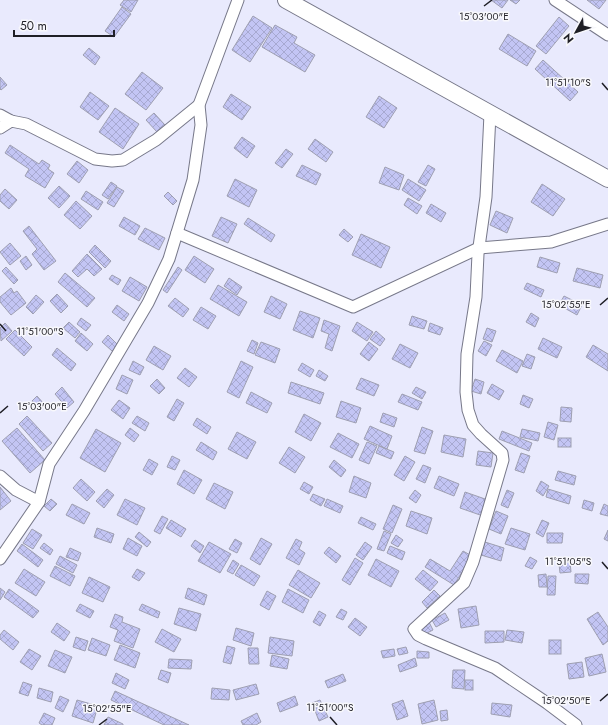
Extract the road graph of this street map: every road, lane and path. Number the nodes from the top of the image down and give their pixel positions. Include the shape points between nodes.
1 (238, 0) edge
2 (286, 0) edge
3 (555, 0) edge
4 (608, 35) edge
5 (199, 105) junction
6 (490, 114) junction
7 (0, 115) edge
8 (11, 121) junction
9 (0, 128) edge
10 (608, 179) edge
11 (608, 224) edge
12 (177, 233) junction
13 (479, 248) junction
14 (0, 476) edge
15 (39, 502) junction
16 (0, 559) edge
17 (576, 725) edge

1 - 5 street
2 - 6 main road
3 - 4 street
5 - 8 street via 156,140 123,160 112,161 95,159 26,124
5 - 12 street via 201,125 192,180
6 - 10 main road
6 - 13 street via 486,197
7 - 8 street
8 - 9 street
11 - 13 street via 551,242
12 - 13 street via 353,307
12 - 15 street via 169,259 148,303 84,411 49,464
13 - 17 street via 476,297 467,354 468,410 473,425 502,453 503,460 473,562 464,583 414,629 418,635 426,639 495,668
14 - 15 street via 16,490
15 - 16 street

